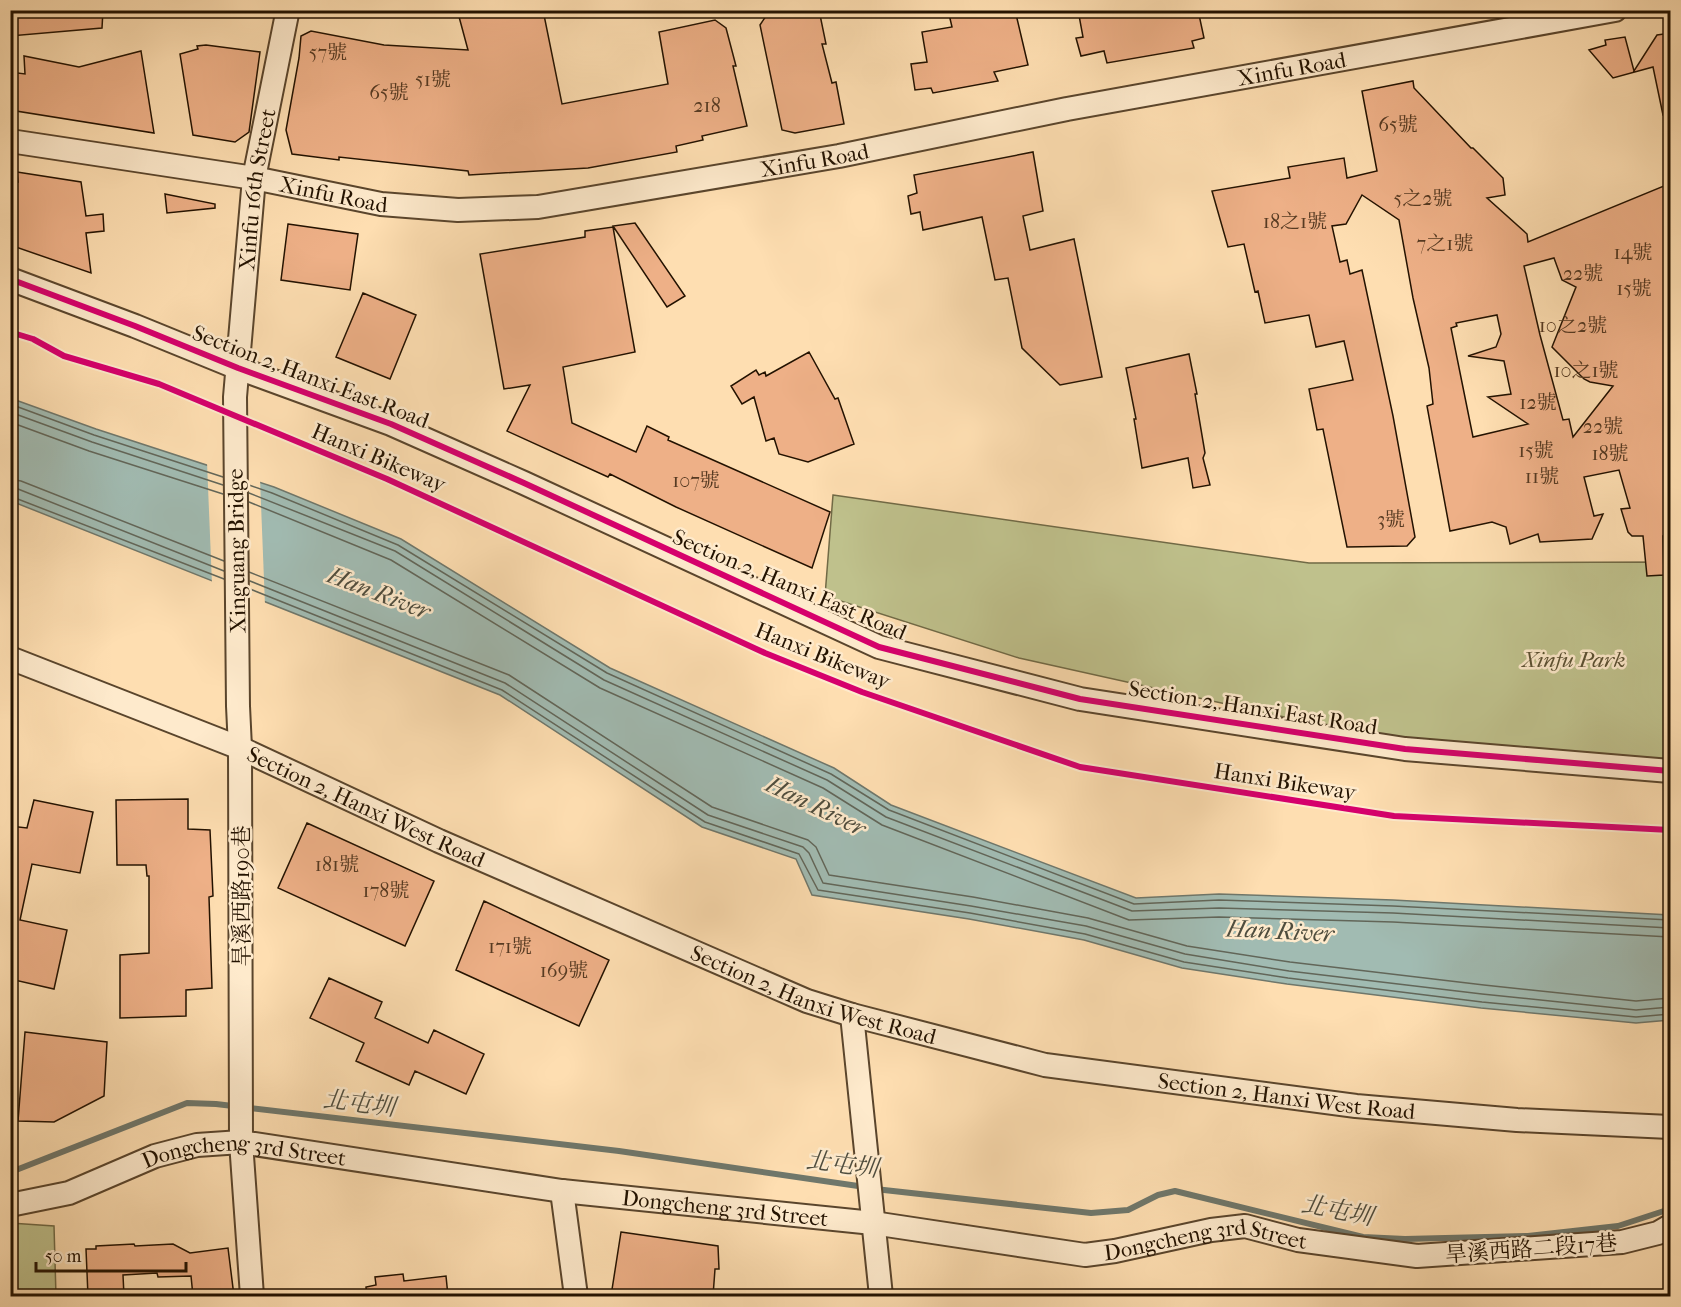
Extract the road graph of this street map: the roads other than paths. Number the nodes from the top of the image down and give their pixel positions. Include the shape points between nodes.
1 (286, 10) edge
2 (1615, 10) edge
3 (10, 141) edge
4 (254, 178) junction
5 (10, 279) edge
6 (238, 368) junction
7 (235, 397) joint
8 (10, 658) edge
9 (238, 706) joint
10 (240, 748) junction
11 (1671, 771) edge
12 (852, 1015) junction
13 (1671, 1127) edge
14 (241, 1138) junction
15 (562, 1191) junction
16 (10, 1205) edge
17 (873, 1223) junction
18 (1671, 1227) edge
19 (1389, 1252) joint
20 (252, 1296) edge
21 (576, 1296) edge
22 (881, 1296) edge

1 - 4 street, Xinfu 16th Street
2 - 4 street, Xinfu Road via 1067,109 839,156 538,207 458,210 381,204
3 - 4 street, Xinfu Road
4 - 6 street, Xinfu 16th Street
5 - 6 street, Section 2, Hanxi East Road
6 - 7 street, Xinfu 16th Street
6 - 11 street, Section 2, Hanxi East Road via 391,424 879,647 1080,699 1405,749
7 - 9 street, Xinguang Bridge
8 - 10 street, Section 2, Hanxi West Road
9 - 10 street, 旱溪西路190巷
10 - 12 street, Section 2, Hanxi West Road via 449,845 807,1001
10 - 14 street, 旱溪西路190巷
12 - 13 street, Section 2, Hanxi West Road via 1045,1065 1356,1106 1517,1120
12 - 17 street
14 - 15 street, Dongcheng 3rd Street
14 - 16 street, Dongcheng 3rd Street via 155,1156 69,1193
14 - 20 street, 旱溪西路190巷
15 - 17 street, Dongcheng 3rd Street
15 - 21 street
17 - 19 street, Dongcheng 3rd Street via 1085,1255 1245,1226 1298,1240
17 - 22 street
18 - 19 street, 旱溪西路二段17巷 via 1622,1242 1417,1256

